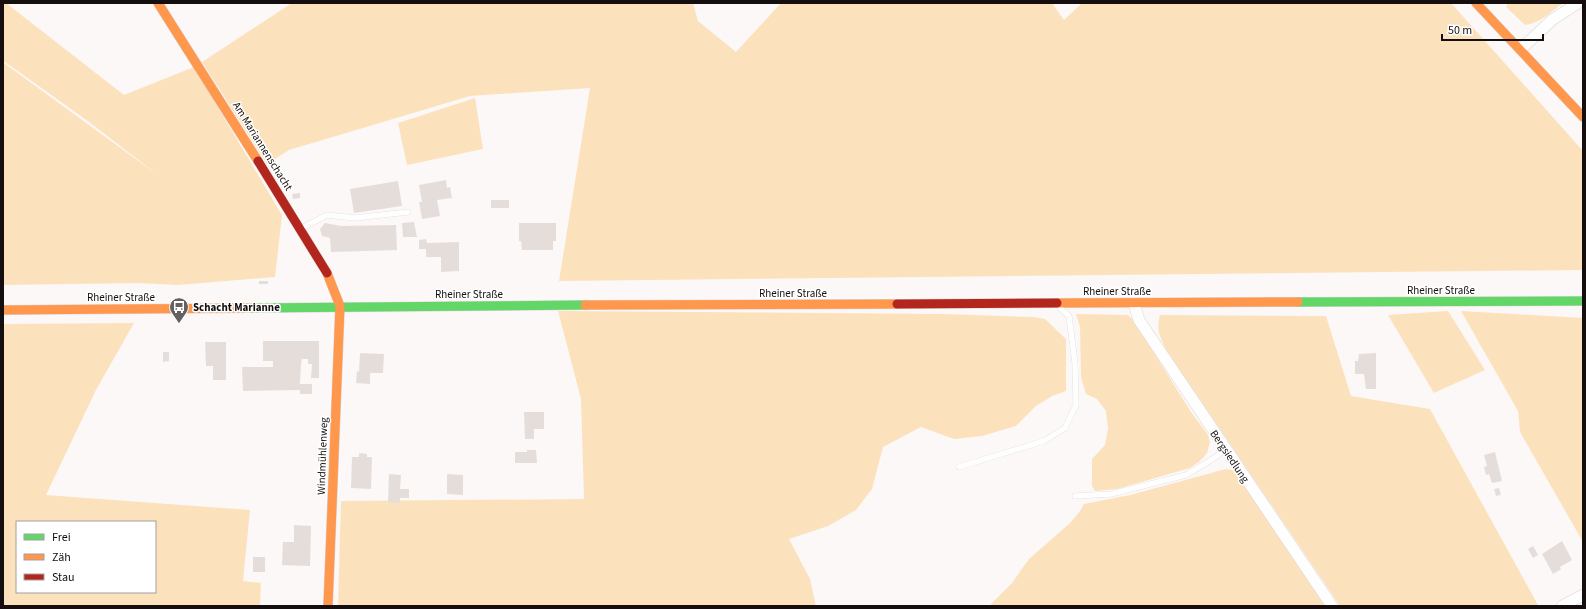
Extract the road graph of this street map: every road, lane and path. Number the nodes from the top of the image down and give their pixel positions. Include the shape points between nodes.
1 (158, 3) edge
2 (1476, 3) edge
3 (1578, 3) edge
4 (1521, 50) junction
5 (1583, 117) edge
6 (408, 212) dead end
7 (300, 229) junction
8 (1583, 302) edge
9 (1052, 303) junction
10 (1134, 304) junction
11 (340, 306) junction
12 (3, 310) edge
13 (1225, 449) junction
14 (959, 467) dead end
15 (1075, 496) dead end
16 (1583, 596) edge
17 (328, 606) edge
18 (1332, 606) edge
19 (1562, 606) edge

1 - 7 main road, Am Mariannenschacht
2 - 4 main road
3 - 4 street via 1552,20
4 - 5 main road
6 - 7 lane via 355,218 327,216
7 - 11 main road, Am Mariannenschacht via 326,271
8 - 10 main road, Rheiner Straße
9 - 10 main road, Rheiner Straße
9 - 11 main road, Rheiner Straße
9 - 14 lane via 1069,316 1075,363 1076,405 1065,428 1044,441
10 - 13 street, Bergsiedlung via 1139,320
11 - 12 main road, Rheiner Straße
11 - 17 main road, Windmühlenweg
13 - 15 lane via 1186,475 1111,494
13 - 18 street, Bergsiedlung
16 - 19 street

